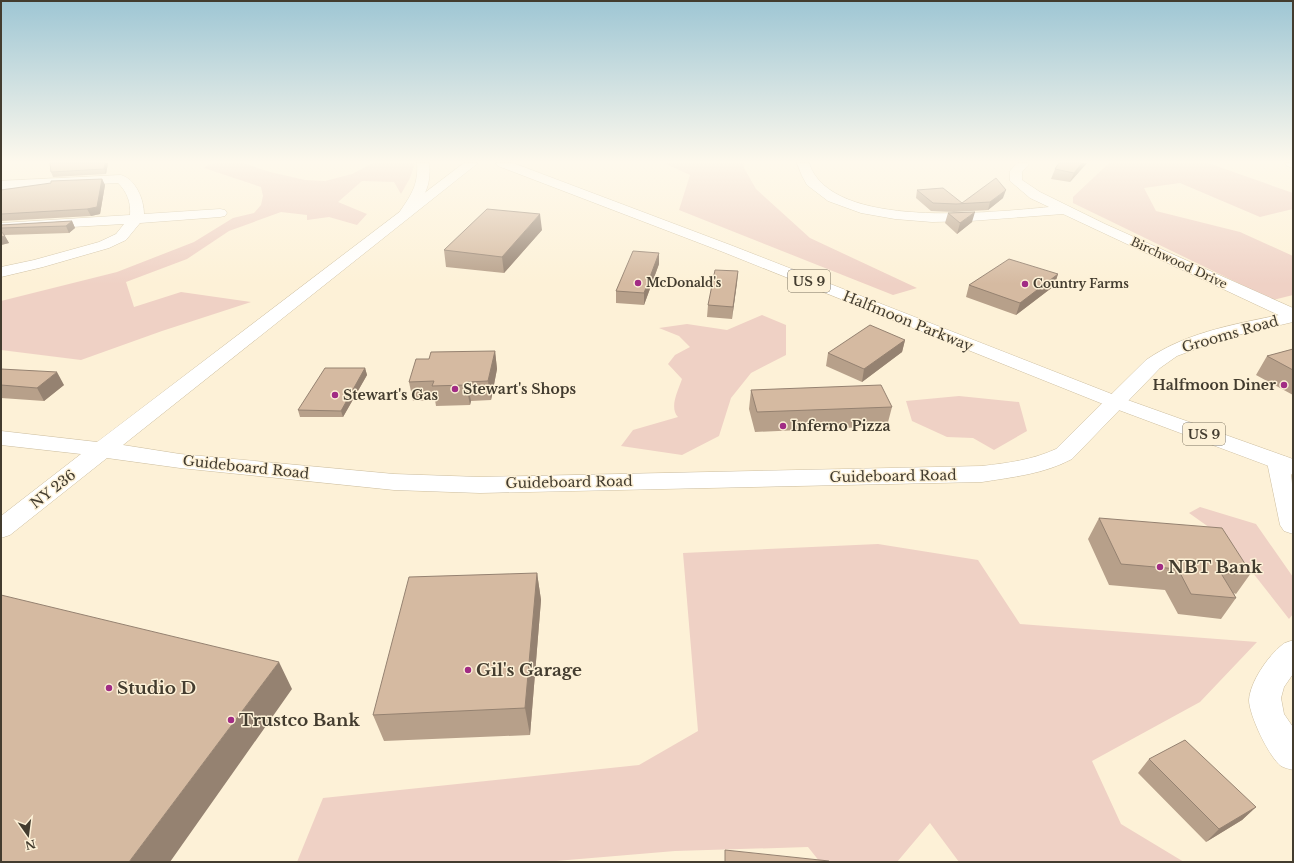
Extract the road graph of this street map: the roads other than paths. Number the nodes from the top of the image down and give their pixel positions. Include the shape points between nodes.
1 (137, 203) edge
2 (412, 203) edge
3 (419, 203) edge
4 (608, 203) edge
5 (847, 203) edge
6 (1052, 203) edge
7 (1066, 210) junction
8 (220, 213) dead end
9 (405, 214) junction
10 (136, 219) junction
11 (1, 228) edge
12 (1, 272) edge
13 (1293, 316) edge
14 (1115, 402) junction
15 (1, 438) edge
16 (104, 450) junction
17 (1286, 464) edge
18 (1293, 525) edge
19 (1, 529) edge
20 (1293, 653) edge
21 (1293, 754) edge

1 - 10 street
2 - 9 street
3 - 9 street, NY 236
4 - 14 street, Halfmoon Parkway / US 9
5 - 7 street, Birchwood Drive via 888,214 940,218
6 - 7 street, Birchwood Drive
7 - 13 street, Birchwood Drive
8 - 10 street
9 - 16 street, NY 236
10 - 11 street
10 - 12 street via 121,237 104,245
13 - 14 street, Grooms Road via 1219,334 1170,352 1153,364
14 - 16 street, Guideboard Road via 1087,432 1057,458 1025,468 982,474 480,485 394,482 180,461
14 - 17 street, Halfmoon Parkway / US 9
15 - 16 street, Guideboard Road
16 - 19 street, NY 236 / NY 236
17 - 18 street
20 - 21 street via 1273,678 1265,695 1266,714 1275,731

